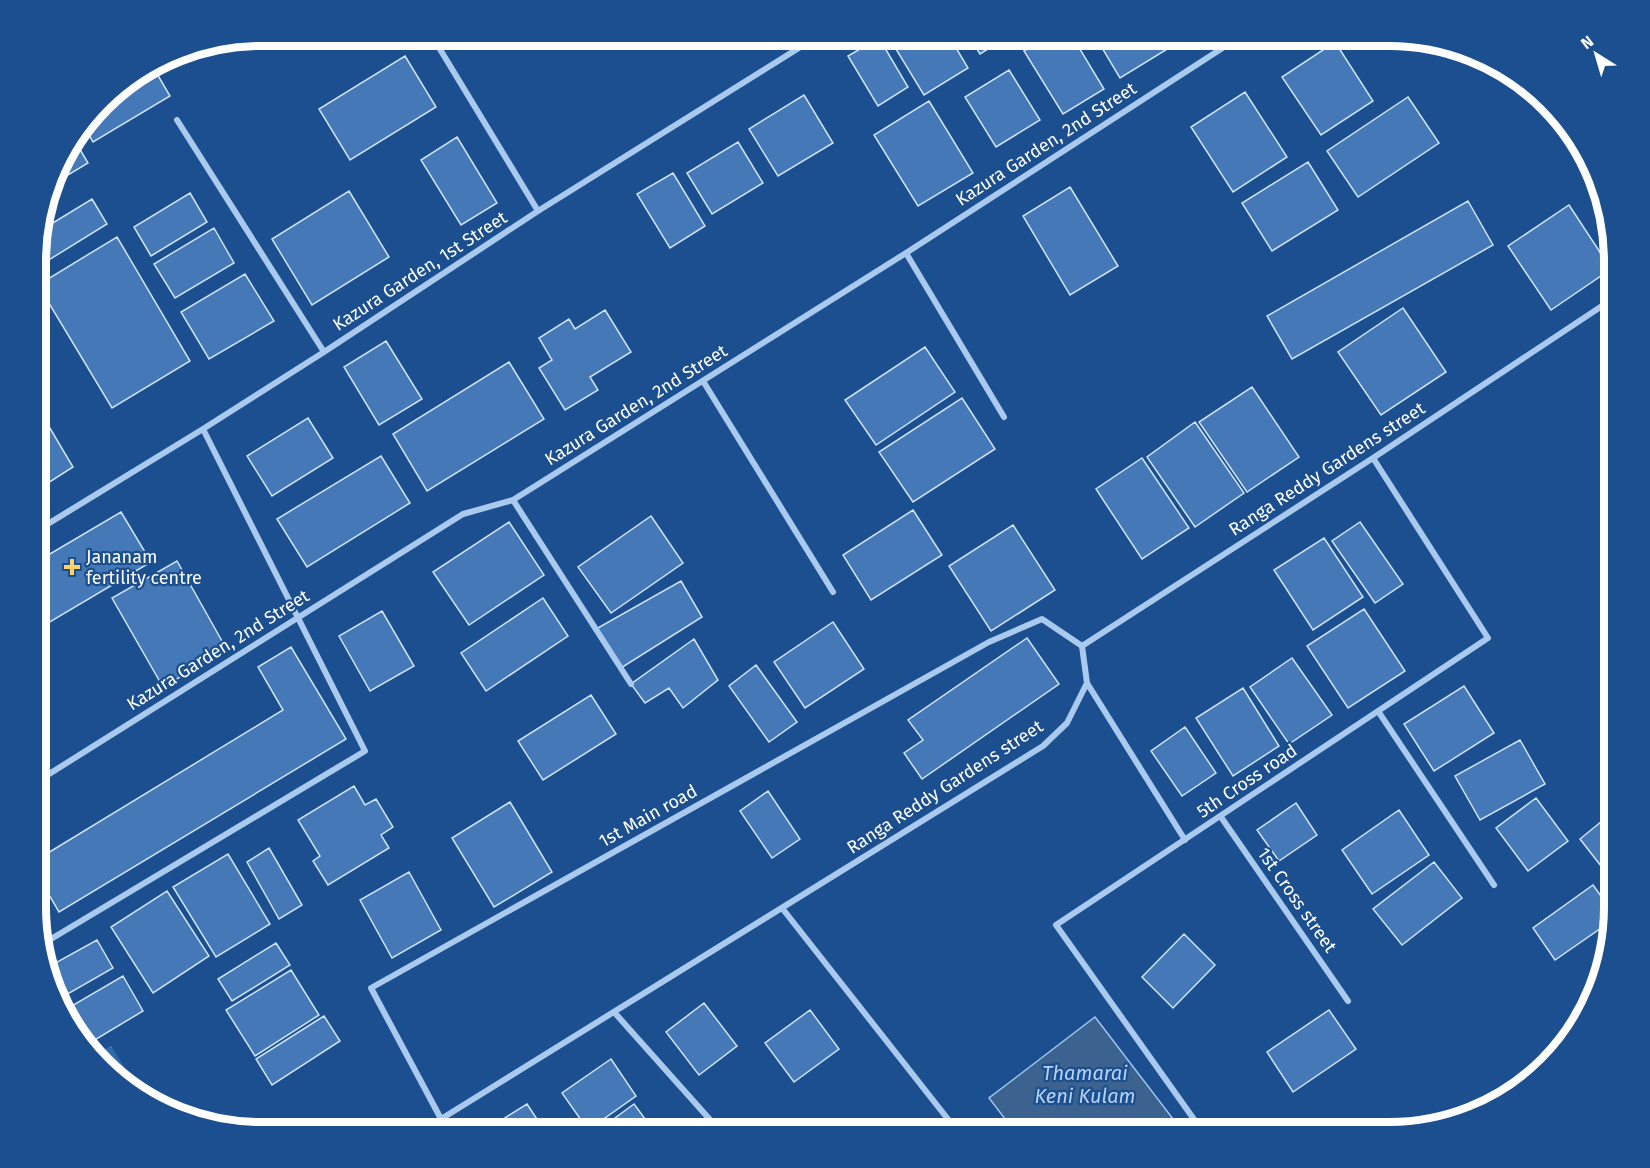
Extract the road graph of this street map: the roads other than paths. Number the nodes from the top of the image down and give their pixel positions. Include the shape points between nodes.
1 (438, 46) edge
2 (802, 46) edge
3 (1226, 46) edge
4 (177, 120) dead end
5 (538, 211) junction
6 (906, 253) junction
7 (1604, 305) edge
8 (324, 352) junction
9 (703, 381) junction
10 (1004, 417) dead end
11 (203, 429) junction
12 (1373, 458) junction
13 (513, 500) junction
14 (46, 525) edge
15 (833, 592) dead end
16 (298, 617) junction
17 (1082, 646) junction
18 (1087, 683) junction
19 (631, 684) dead end
20 (1378, 711) junction
21 (46, 776) edge
22 (1221, 817) junction
23 (1185, 840) junction
24 (1494, 885) dead end
25 (782, 908) junction
26 (49, 940) edge
27 (1348, 1001) dead end
28 (614, 1012) junction
29 (441, 1119) junction
30 (443, 1122) edge
31 (712, 1122) edge
32 (950, 1122) edge
33 (1196, 1122) edge

1 - 5 street
2 - 5 street, Kazura Garden, 1st Street
3 - 6 street, Kazura Garden, 2nd Street
4 - 8 street
5 - 8 street, Kazura Garden, 1st Street
6 - 9 street, Kazura Garden, 2nd Street
6 - 10 street
7 - 12 street, Ranga Reddy Gardens street
8 - 11 street, Kazura Garden, 1st Street
9 - 13 street, Kazura Garden, 2nd Street
9 - 15 street
11 - 14 street, Kazura Garden, 1st Street
11 - 16 street
12 - 17 street, Ranga Reddy Gardens street
12 - 20 street, 5th Cross road via 1488,638
13 - 16 street, Kazura Garden, 2nd Street via 463,514
13 - 19 street
16 - 21 street, Kazura Garden, 2nd Street
16 - 26 street via 365,751
17 - 18 street
17 - 29 street, 1st Main road via 1042,619 989,642 371,988
18 - 23 street
18 - 25 street, Ranga Reddy Gardens street via 1067,723 1043,746
20 - 22 street, 5th Cross road
20 - 24 street
22 - 23 street, 5th Cross road
22 - 27 street, 1st Cross street
23 - 33 street, 5th Cross road via 1056,925
25 - 28 street, Ranga Reddy Gardens street
25 - 32 street
28 - 29 street, Ranga Reddy Gardens street
28 - 31 street
29 - 30 street, 1st Main road

